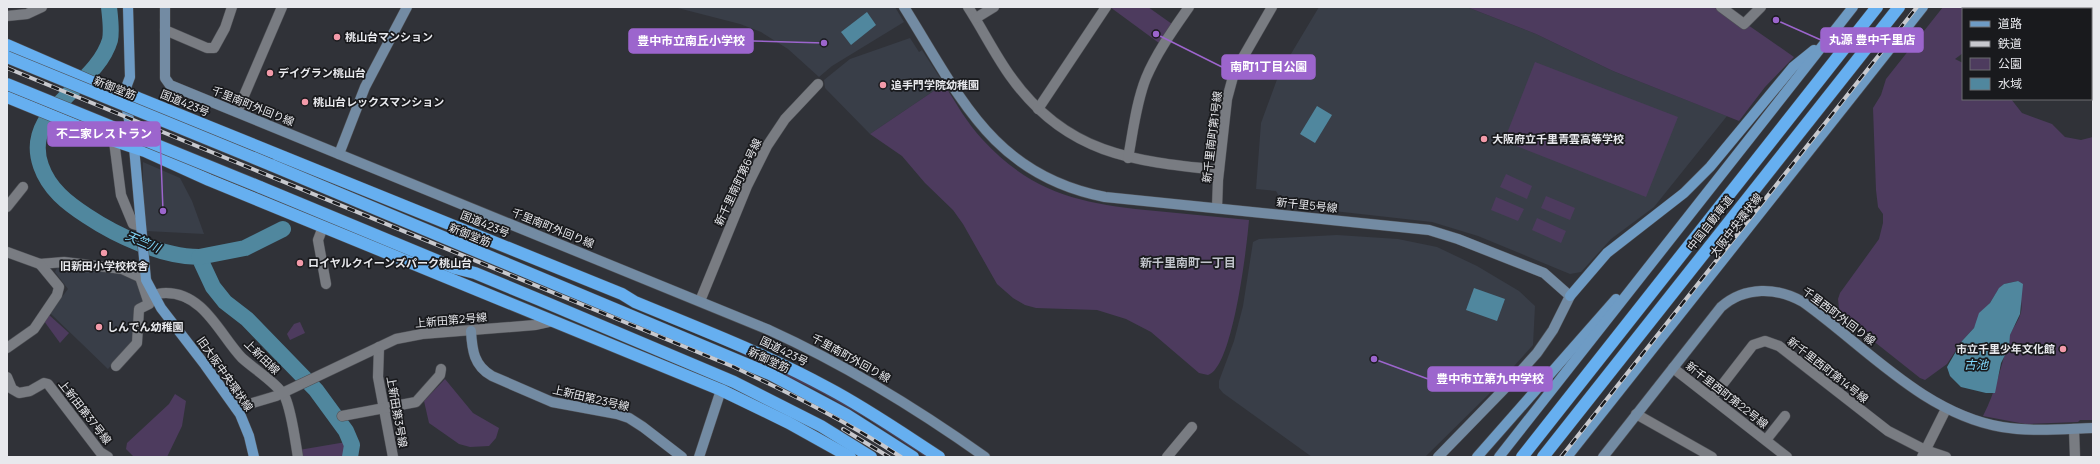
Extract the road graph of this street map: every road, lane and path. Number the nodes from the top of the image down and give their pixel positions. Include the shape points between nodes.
1 (42, 7) edge
2 (128, 7) edge
3 (165, 7) edge
4 (232, 7) edge
5 (282, 7) edge
6 (408, 7) edge
7 (904, 7) edge
8 (968, 7) edge
9 (994, 7) edge
10 (1106, 7) edge
11 (1189, 7) edge
12 (1272, 7) edge
13 (1761, 7) edge
14 (1853, 7) edge
15 (1878, 7) edge
16 (1899, 7) edge
17 (1923, 7) edge
18 (1724, 8) edge
19 (7, 16) edge
20 (976, 18) junction
21 (165, 30) junction
22 (1829, 37) junction
23 (7, 45) edge
24 (7, 57) edge
25 (7, 84) edge
26 (818, 84) dead end
27 (124, 93) junction
28 (7, 97) edge
29 (1038, 109) junction
30 (237, 112) junction
31 (114, 141) junction
32 (134, 147) junction
33 (339, 154) junction
34 (1128, 158) junction
35 (1219, 170) junction
36 (23, 187) dead end
37 (7, 207) edge
38 (1217, 208) junction
39 (378, 209) junction
40 (322, 226) junction
41 (141, 231) junction
42 (448, 240) junction
43 (1664, 248) junction
44 (7, 252) edge
45 (40, 264) junction
46 (455, 268) junction
47 (143, 278) junction
48 (326, 284) dead end
49 (622, 294) junction
50 (1570, 296) junction
51 (151, 300) junction
52 (700, 301) junction
53 (636, 302) junction
54 (518, 307) junction
55 (553, 321) junction
56 (471, 331) junction
57 (379, 347) junction
58 (7, 348) edge
59 (116, 366) dead end
60 (1673, 368) junction
61 (441, 369) dead end
62 (7, 376) edge
63 (721, 390) junction
64 (282, 393) junction
65 (1712, 398) junction
66 (384, 407) junction
67 (236, 408) junction
68 (1946, 409) junction
69 (1636, 414) junction
70 (342, 416) dead end
71 (1785, 416) dead end
72 (1192, 427) dead end
73 (2093, 428) edge
74 (2074, 429) junction
75 (1766, 440) junction
76 (1924, 453) edge
77 (103, 456) edge
78 (254, 457) edge
79 (298, 457) edge
80 (393, 457) edge
81 (682, 457) edge
82 (699, 457) edge
83 (850, 457) edge
84 (871, 457) edge
85 (913, 457) edge
86 (939, 457) edge
87 (985, 457) edge
88 (1167, 457) edge
89 (1438, 457) edge
90 (1477, 457) edge
91 (1499, 457) edge
92 (1522, 457) edge
93 (1543, 457) edge
94 (1567, 457) edge
95 (1603, 457) edge
96 (1712, 457) edge
97 (1787, 457) edge
98 (1946, 457) edge
99 (2074, 457) edge

1 - 19 street via 27,14
2 - 27 main road, 旧大阪中央環状線 via 130,77
3 - 21 street, 千里南町外回り線
4 - 21 street via 225,28 214,48 208,48
5 - 30 street
6 - 33 street via 365,87
7 - 38 street, 新千里5号線 via 986,132 1021,164 1059,184 1085,193
8 - 20 street
9 - 20 street
10 - 29 street
11 - 34 street via 1157,56 1146,79
12 - 35 street, 新千里南町第1号線 via 1234,73 1226,99
13 - 18 street via 1744,24
14 - 22 main road
15 - 92 highway, 中国自動車道
16 - 93 highway, 中国自動車道
17 - 94 main road, 大阪中央環状線
20 - 29 street via 1010,76
21 - 30 street, 千里南町外回り線 via 165,78 168,83
22 - 43 main road
22 - 50 main road via 1793,68 1710,167 1684,193 1607,253
23 - 27 highway, 国道423号
24 - 39 highway, 新御堂筋, bridge
25 - 46 highway, bridge
26 - 52 street, 新千里南町第6号線 via 785,119 763,152
27 - 32 main road, 旧大阪中央環状線
27 - 49 highway, 国道423号
28 - 31 highway
29 - 34 street via 1062,130 1096,148
30 - 33 street, 千里南町外回り線
31 - 32 highway
31 - 41 street via 121,195 133,224
32 - 40 highway
32 - 41 main road, 旧大阪中央環状線
33 - 52 street, 千里南町外回り線
34 - 35 street
35 - 38 street, 新千里南町第1号線
36 - 37 street
38 - 50 street, 新千里5号線 via 1429,230 1544,273
39 - 42 highway, 新御堂筋
39 - 49 highway via 485,243
40 - 48 street via 318,240
40 - 54 highway
41 - 47 main road, 旧大阪中央環状線
42 - 53 highway
42 - 85 highway, 新御堂筋 via 770,374 847,415
43 - 90 main road via 1590,327
43 - 91 main road
44 - 45 street
45 - 47 street via 64,262 122,269
45 - 58 street via 58,287 57,295 34,329
46 - 54 highway
46 - 84 highway via 475,273 734,382 821,426
47 - 51 main road, 旧大阪中央環状線
49 - 53 highway, 国道423号
50 - 89 street via 1544,344
51 - 59 street via 139,309 137,343
51 - 64 street, 上新田線 via 159,294 173,294 186,298 208,313 241,357
51 - 67 main road, 旧大阪中央環状線
52 - 87 street, 千里南町外回り線 via 776,333 852,371 924,415
53 - 86 highway, 国道423号 via 743,346 797,372 878,417
54 - 55 highway
55 - 56 street, 上新田第2号線
55 - 63 highway
56 - 57 street, 上新田第2号線 via 422,334
56 - 81 street, 上新田第23号線 via 476,361 488,374 552,402 629,418
57 - 64 street, 上新田第2号線
57 - 66 street, 上新田第3号線 via 378,378
60 - 65 street, 新千里西町第22号線
60 - 68 street, 千里西町外回り線 via 1725,304 1752,292 1775,291 1789,294 1803,302 1915,389
60 - 69 street, 千里西町外回り線
61 - 66 street via 440,375 416,402
62 - 77 street, 上新田第37号線 via 12,389 18,393 30,391 44,382 48,384
63 - 82 street
63 - 83 highway via 789,423
64 - 67 street, 上新田第2号線
64 - 79 street
65 - 75 street, 新千里西町第22号線
65 - 76 street, 新千里西町第14号線 via 1753,345 1765,341 1780,346 1888,431
66 - 70 street
66 - 80 street, 上新田第3号線
67 - 78 main road, 旧大阪中央環状線 via 246,428
68 - 74 street, 千里西町外回り線 via 2002,427 2033,430
68 - 76 street
69 - 95 street, 千里西町外回り線
69 - 96 street
71 - 75 street, 新千里西町第22号線
72 - 88 street
73 - 74 street, 千里西町外回り線
74 - 99 street
75 - 97 street, 新千里西町第22号線
76 - 98 street, 新千里西町第14号線

